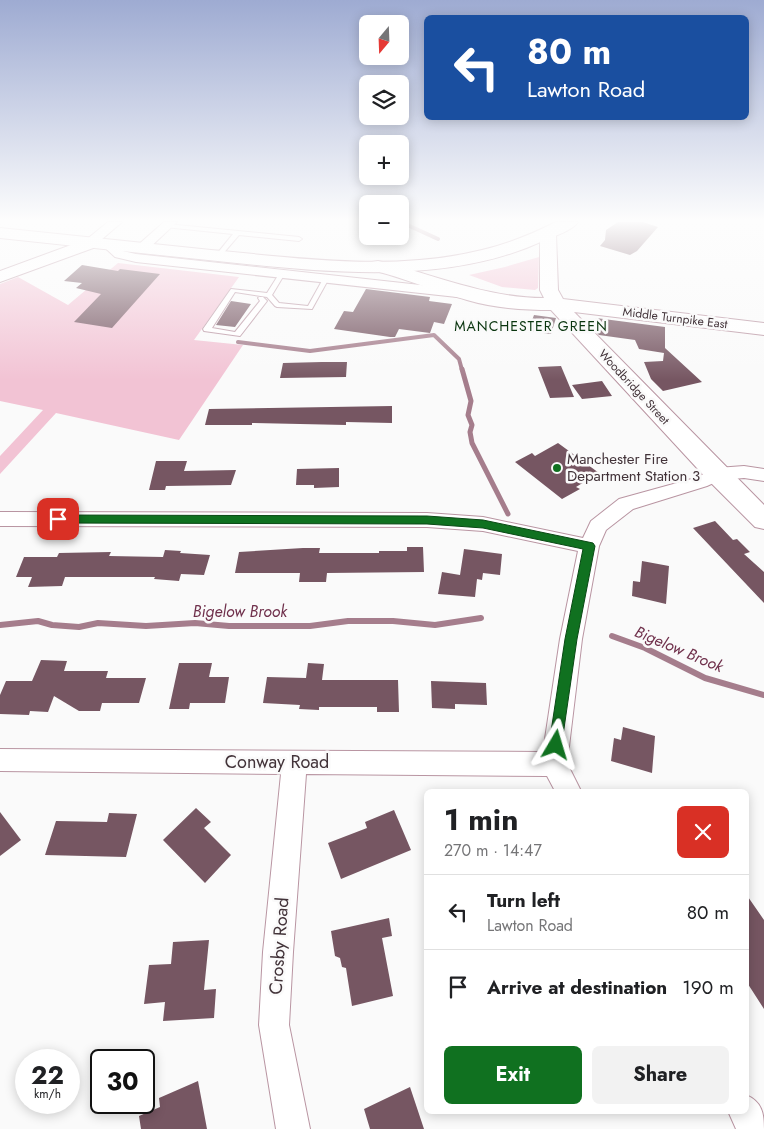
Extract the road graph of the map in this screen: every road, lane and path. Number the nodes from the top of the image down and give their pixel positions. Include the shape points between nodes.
1 (281, 275) joint
2 (411, 275) edge
3 (455, 275) edge
4 (549, 275) edge
5 (325, 280) junction
6 (466, 294) junction
7 (264, 296) junction
8 (556, 304) junction
9 (246, 321) junction
10 (764, 329) edge
11 (717, 474) junction
12 (764, 474) edge
13 (0, 518) edge
14 (764, 520) edge
15 (589, 546) junction
16 (0, 760) edge
17 (295, 762) junction
18 (554, 764) junction
19 (567, 789) edge
20 (746, 1114) edge
21 (293, 1129) edge
22 (754, 1129) edge

1 - 5 street, Middle Turnpike East
1 - 7 lane
2 - 6 main road, Middle Turnpike East
3 - 8 main road, Middle Turnpike East via 495,291
4 - 8 main road, Woodbridge Street via 549,290
5 - 6 street, Middle Turnpike East
5 - 7 lane via 310,308 277,305
6 - 8 main road, Middle Turnpike East via 510,302
7 - 9 lane via 253,318
7 - 9 lane via 250,308 244,317
7 - 9 lane via 233,290 207,329 238,334
8 - 10 main road, Middle Turnpike East
8 - 11 main road, Woodbridge Street
11 - 12 street
11 - 14 main road, Woodbridge Street
11 - 15 street via 701,482 626,504 598,526
13 - 15 street via 427,520 483,524
15 - 18 street via 571,639
16 - 17 street, Conway Road
17 - 18 street, Conway Road
17 - 21 street, Crosby Road via 278,942 274,1025
18 - 19 street
20 - 22 street

